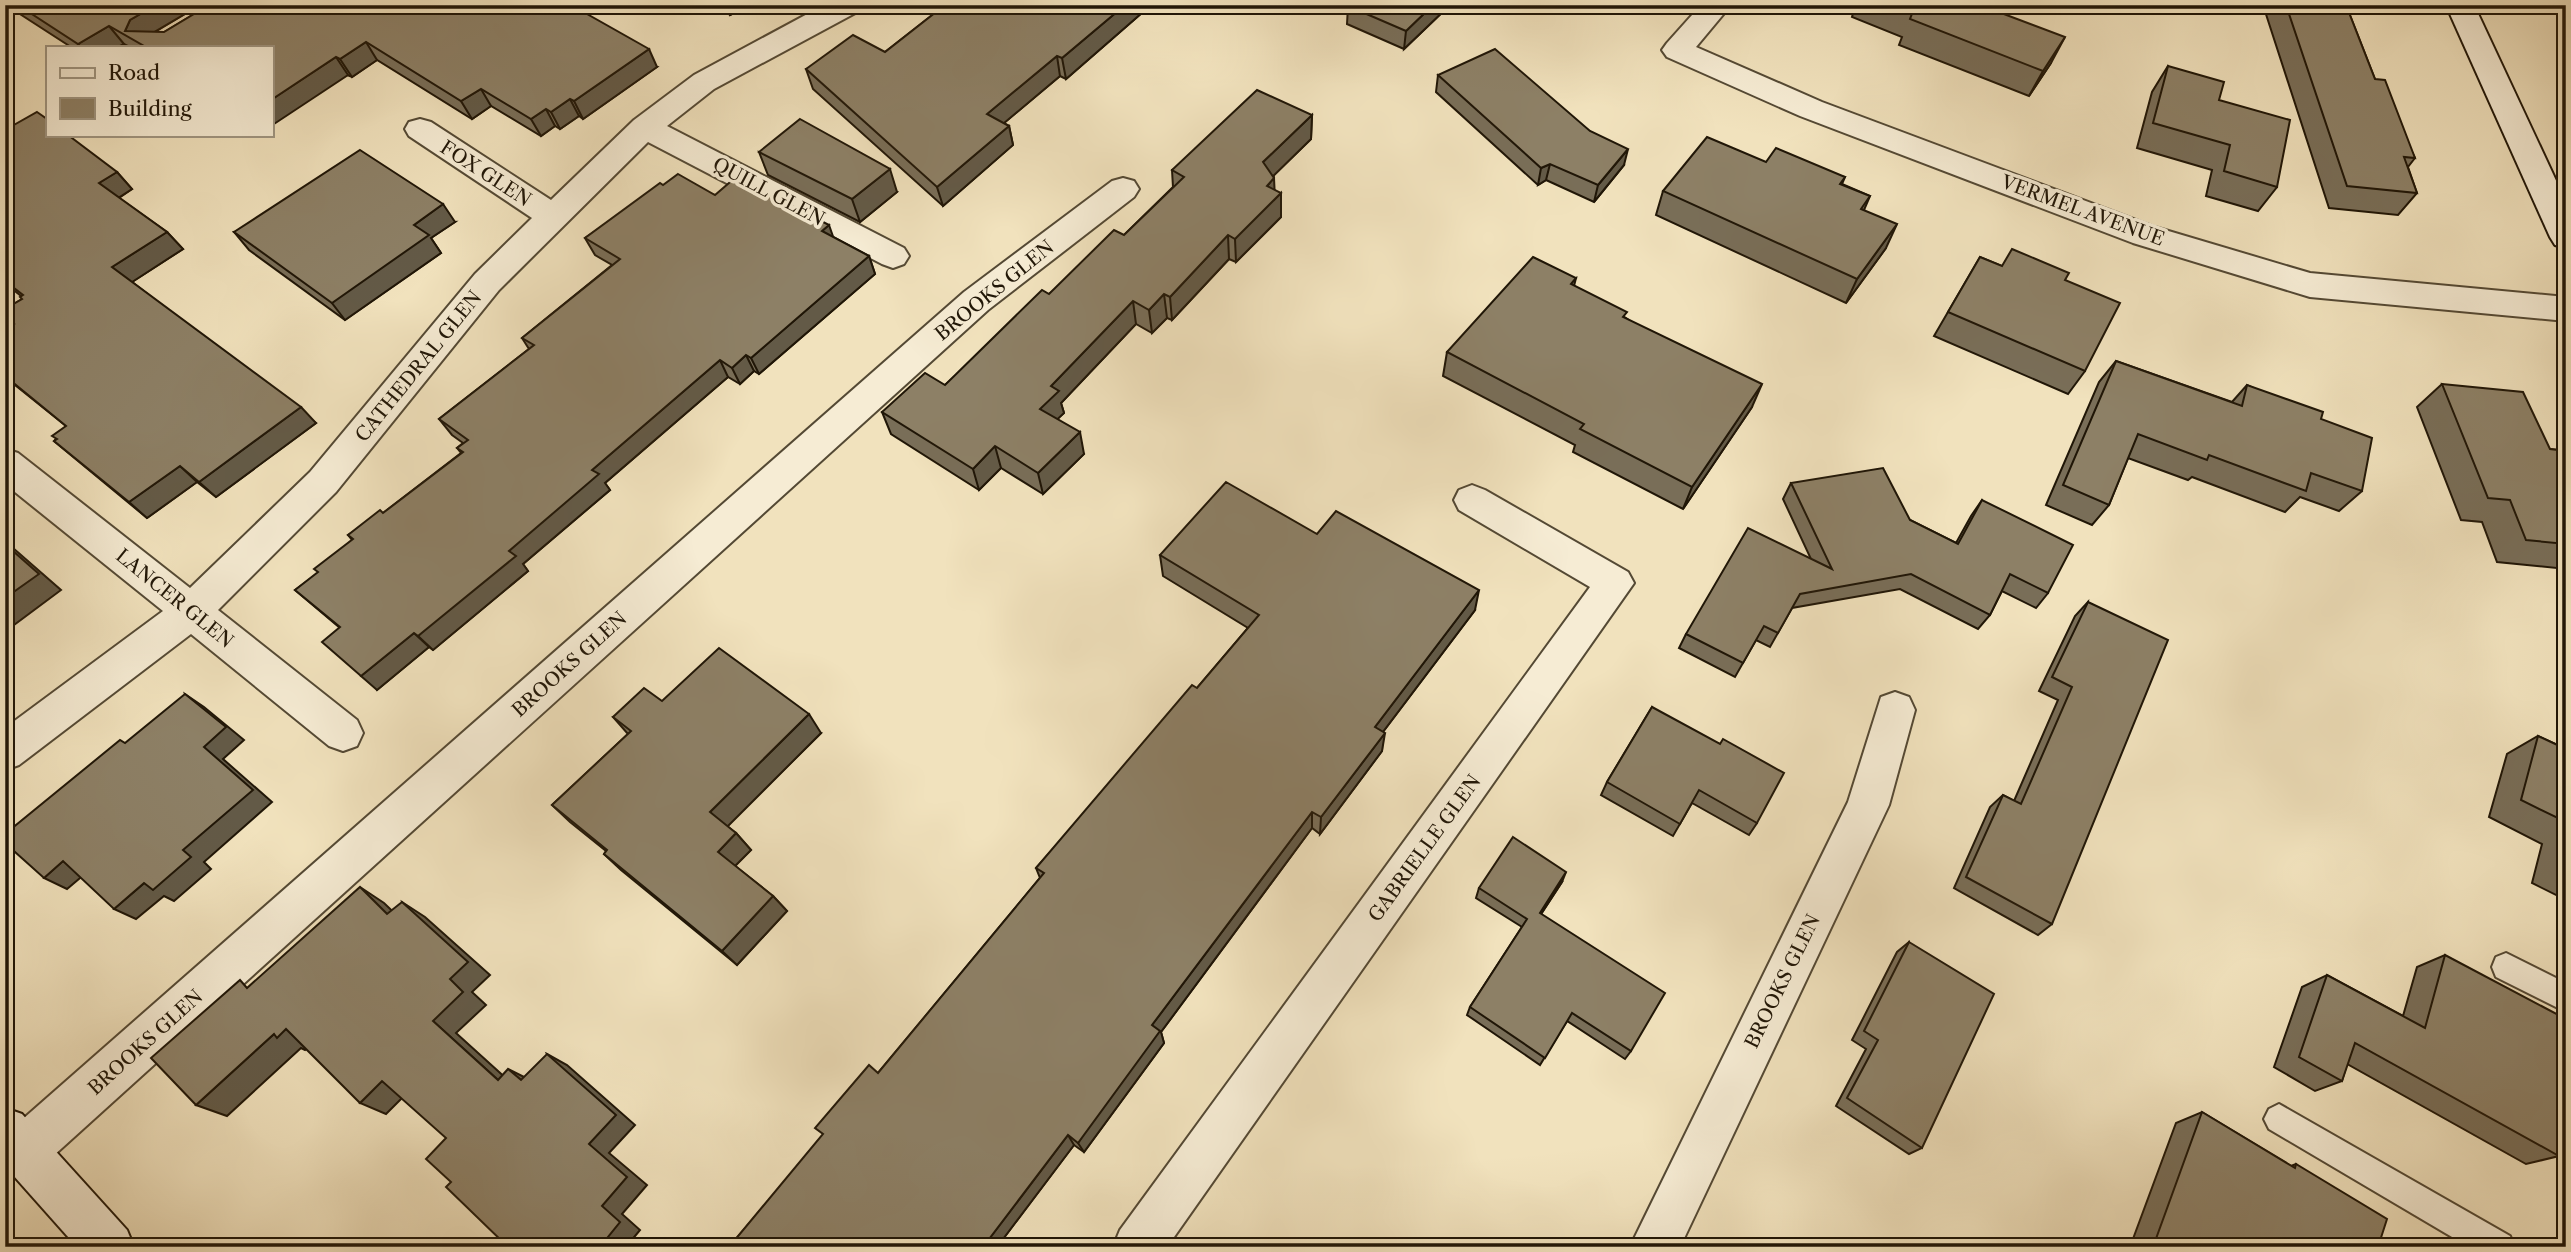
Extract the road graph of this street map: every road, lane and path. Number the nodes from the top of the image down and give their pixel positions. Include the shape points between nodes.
1 (849, 5) edge
2 (1717, 5) edge
3 (2459, 5) edge
4 (645, 127) junction
5 (420, 130) dead end
6 (1123, 189) dead end
7 (552, 216) junction
8 (2566, 237) edge
9 (893, 256) dead end
10 (2566, 309) edge
11 (5, 463) edge
12 (1472, 500) dead end
13 (192, 611) junction
14 (1895, 710) dead end
15 (343, 733) dead end
16 (5, 752) edge
17 (2506, 967) dead end
18 (2566, 998) edge
19 (2279, 1119) dead end
20 (14, 1141) edge
21 (110, 1247) edge
22 (1137, 1247) edge
23 (1654, 1247) edge
24 (2499, 1247) edge

1 - 4 street, CATHEDRAL GLEN via 704,82
2 - 10 street, VERMEL AVENUE via 1677,50 1811,109 2144,234 2310,285
3 - 8 street
4 - 7 street, CATHEDRAL GLEN
4 - 9 street, QUILL GLEN
5 - 7 street, FOX GLEN
6 - 20 street, BROOKS GLEN via 976,301
7 - 13 street, CATHEDRAL GLEN via 487,282 323,482
11 - 13 street, LANCER GLEN
12 - 22 street, GABRIELLE GLEN via 1615,583
13 - 15 street, LANCER GLEN
13 - 16 street, CATHEDRAL GLEN
14 - 23 street, BROOKS GLEN via 1868,805
17 - 18 lane
19 - 24 lane
20 - 21 street

